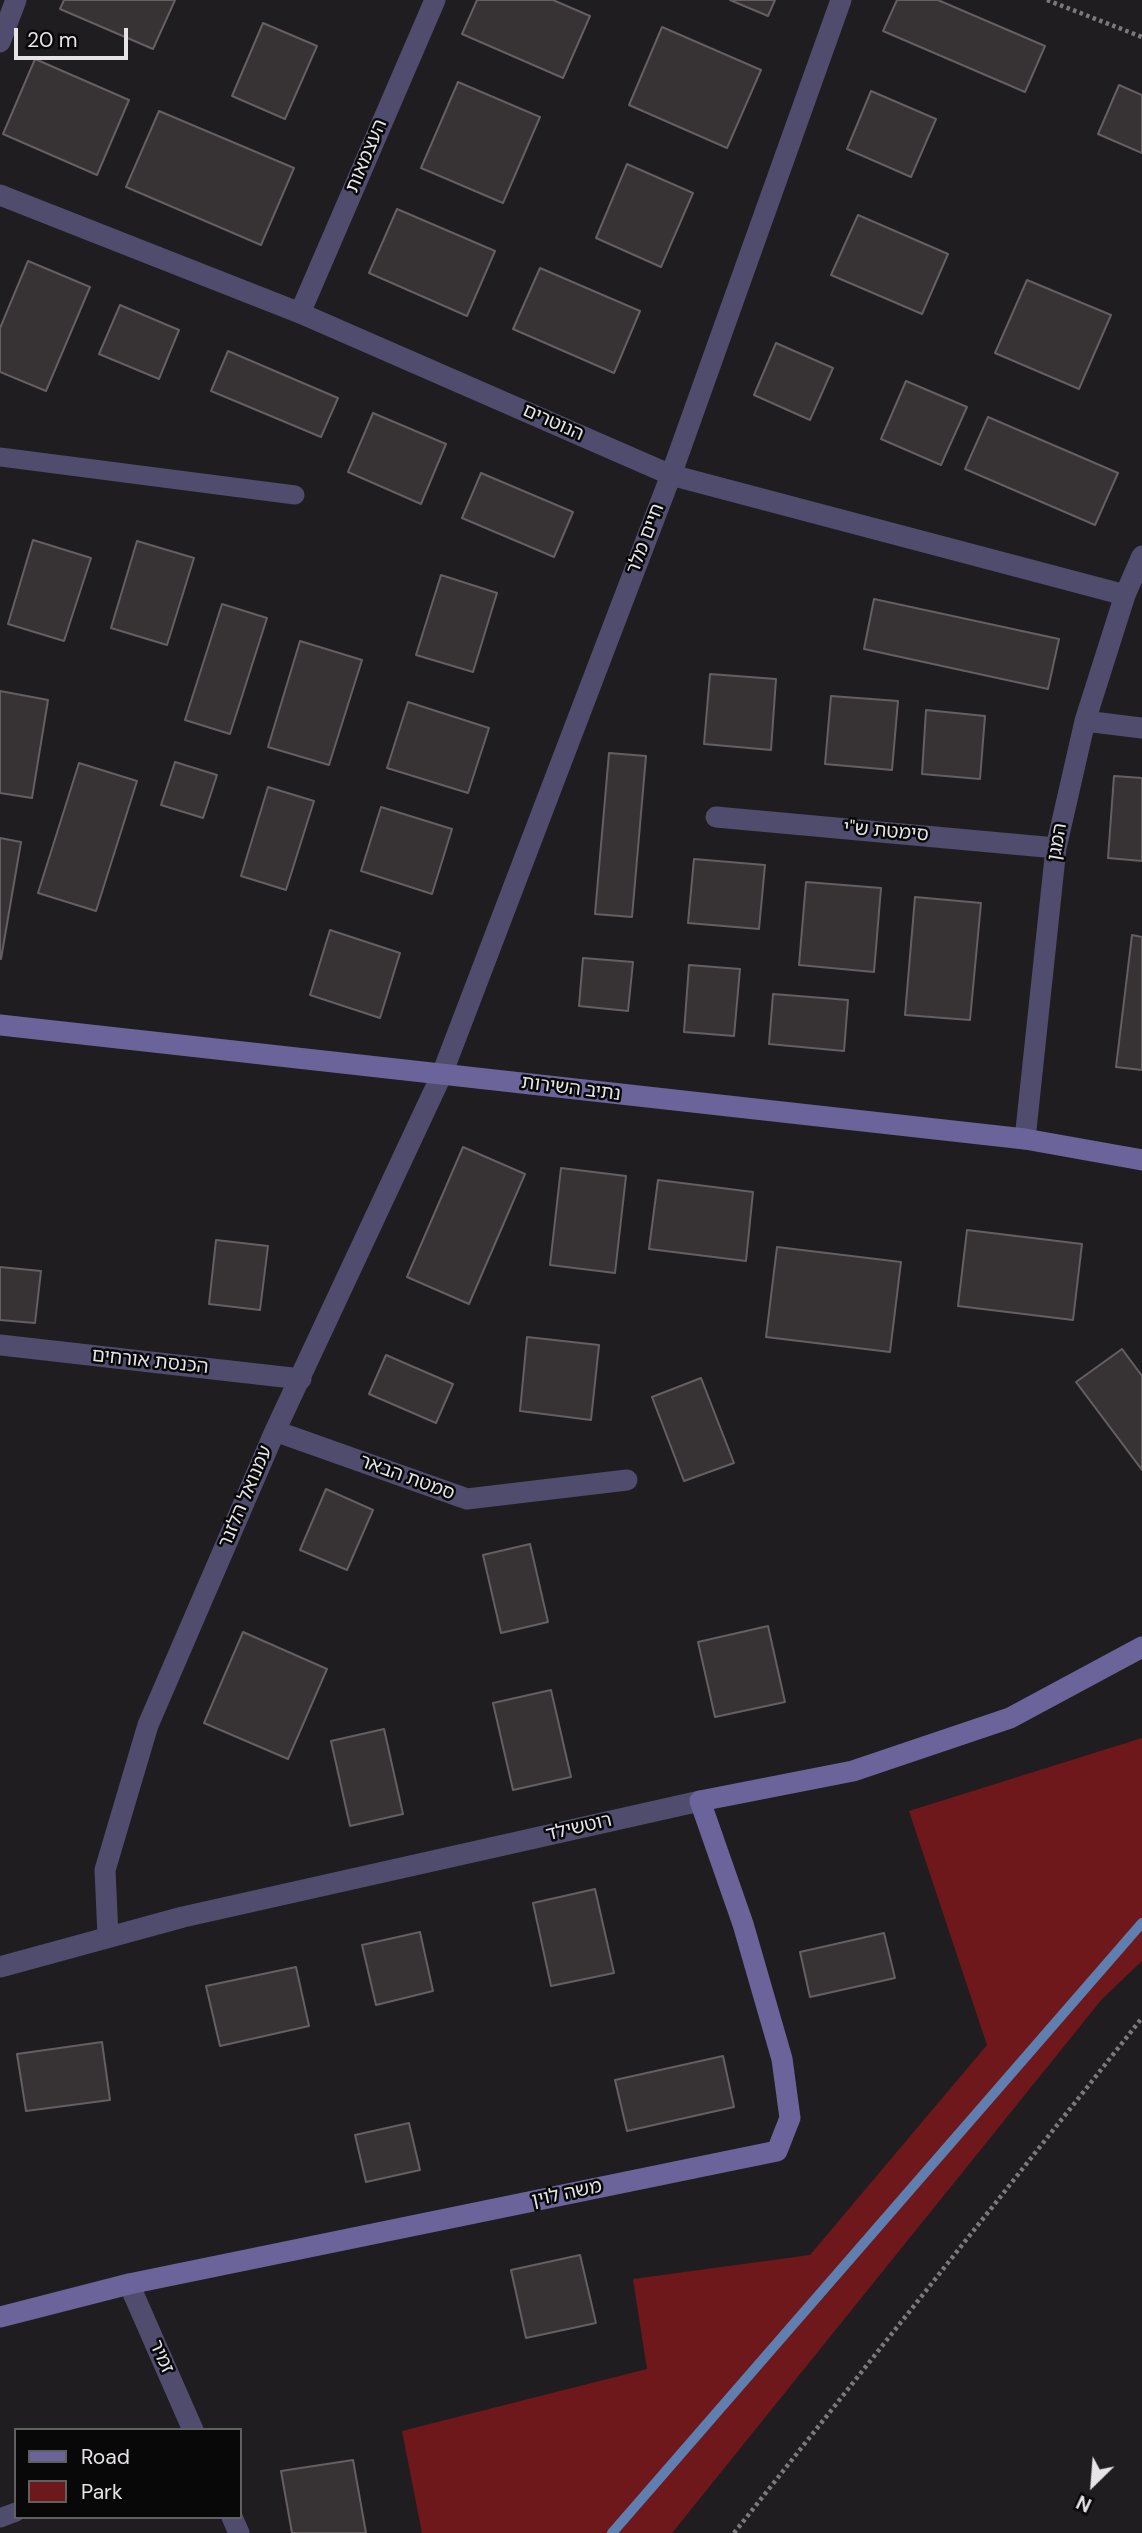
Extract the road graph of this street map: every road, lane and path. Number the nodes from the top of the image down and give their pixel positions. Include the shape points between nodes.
1 (16, 0) edge
2 (435, 0) edge
3 (841, 0) edge
4 (1047, 0) edge
5 (1142, 37) edge
6 (0, 42) edge
7 (0, 195) edge
8 (300, 313) junction
9 (0, 457) edge
10 (671, 474) junction
11 (295, 495) dead end
12 (1142, 556) edge
13 (1125, 595) junction
14 (1085, 721) junction
15 (1142, 729) edge
16 (716, 817) dead end
17 (1056, 848) junction
18 (0, 1025) edge
19 (442, 1074) junction
20 (1025, 1139) junction
21 (1142, 1160) edge
22 (0, 1345) edge
23 (301, 1379) junction
24 (275, 1431) junction
25 (627, 1480) dead end
26 (1142, 1647) edge
27 (700, 1801) junction
28 (108, 1936) junction
29 (0, 1967) edge
30 (1142, 2018) edge
31 (129, 2284) junction
32 (0, 2317) edge
33 (192, 2428) edge
34 (734, 2533) edge

1 - 6 street
2 - 8 street, העצמאות
3 - 10 street, חיים מלר
4 - 5 path
7 - 8 street, הנוטרים
8 - 10 street, הנוטרים
9 - 11 lane
10 - 13 street, הנוטרים
10 - 19 street, חיים מלר
12 - 13 street, המגן
13 - 14 street, המגן
14 - 15 street
14 - 17 street, המגן
16 - 17 street, סימטת ש"י
17 - 20 street, המגן
18 - 19 main road, נתיב השירות
19 - 20 main road, נתיב השירות
19 - 23 street, עמנואל הלזנר
20 - 21 main road, נתיב השירות
22 - 23 street, הכנסת אורחים
23 - 24 street, עמנואל הלזנר
24 - 25 street, סמטת הבאר via 467,1500
24 - 28 street, עמנואל הלזנר via 148,1725 105,1870
26 - 27 main road, רוטשילד via 1010,1718 853,1771
27 - 28 street, רוטשילד
27 - 31 main road, משה לוין via 743,1924 782,2059 790,2118 777,2151
28 - 29 street, רוטשילד
30 - 34 path
31 - 32 main road, משה לוין
31 - 33 street, זמיר

